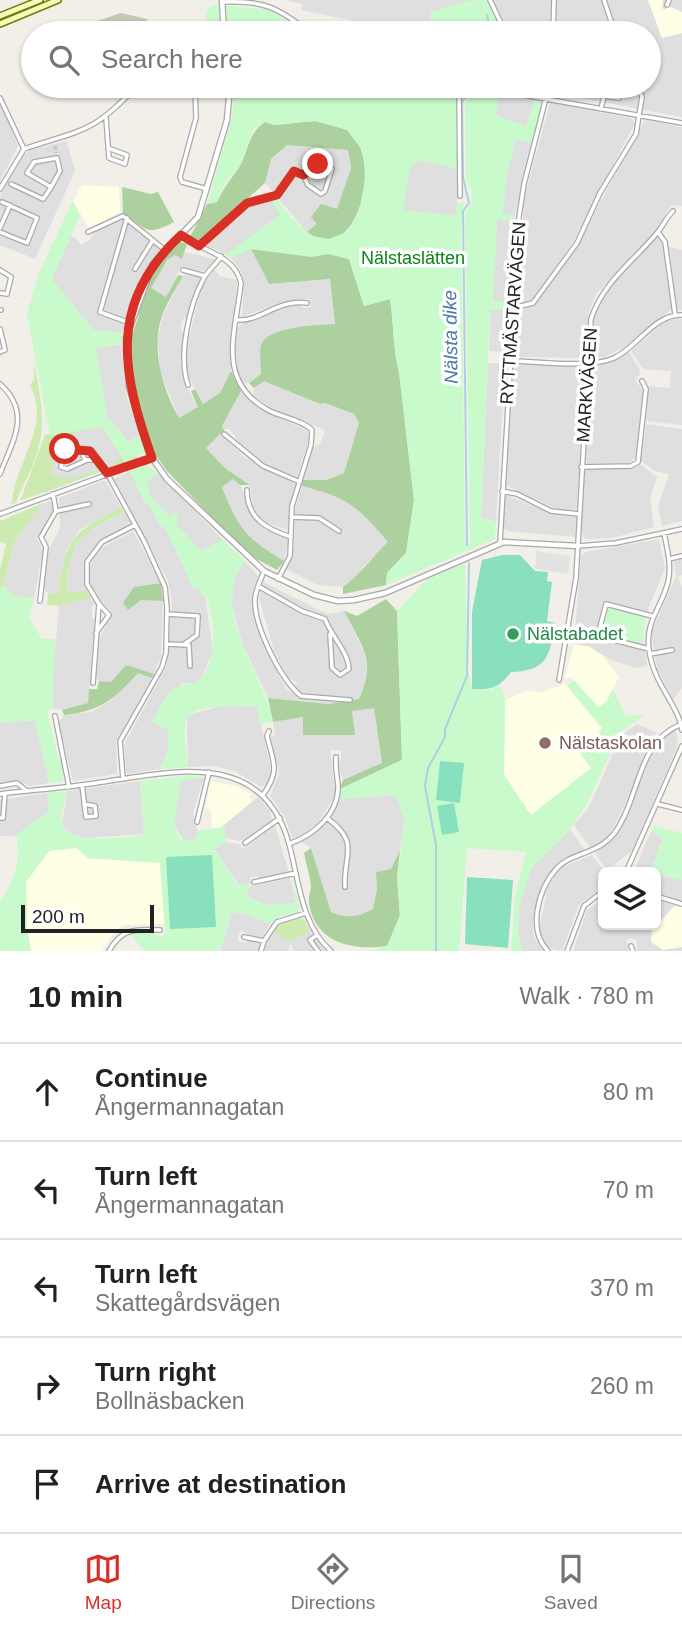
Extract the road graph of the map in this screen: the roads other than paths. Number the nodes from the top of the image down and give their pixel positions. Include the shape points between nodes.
1 (40, 0) edge
2 (58, 0) edge
3 (490, 0) edge
4 (554, 0) edge
5 (604, 0) edge
6 (669, 0) edge
7 (222, 1) edge
8 (256, 1) edge
9 (667, 5) dead end
10 (0, 16) edge
11 (223, 21) edge
12 (295, 21) edge
13 (499, 21) edge
14 (553, 21) edge
15 (611, 21) edge
16 (0, 23) edge
17 (0, 98) edge
18 (125, 98) edge
19 (195, 98) edge
20 (229, 98) edge
21 (458, 98) edge
22 (542, 98) edge
23 (604, 98) edge
24 (642, 98) edge
25 (547, 99) junction
26 (601, 109) junction
27 (641, 116) junction
28 (106, 117) junction
29 (682, 123) edge
30 (108, 148) junction
31 (23, 149) junction
32 (303, 175) junction
33 (11, 184) dead end
34 (51, 187) junction
35 (0, 189) edge
36 (207, 189) junction
37 (460, 196) dead end
38 (2, 202) edge
39 (10, 205) junction
40 (673, 211) dead end
41 (127, 218) junction
42 (0, 230) edge
43 (88, 232) dead end
44 (658, 232) junction
45 (181, 235) junction
46 (153, 240) junction
47 (199, 246) junction
48 (165, 250) junction
49 (221, 256) junction
50 (0, 270) edge
51 (135, 270) dead end
52 (183, 270) dead end
53 (205, 276) junction
54 (0, 293) edge
55 (307, 303) dead end
56 (513, 308) junction
57 (675, 315) junction
58 (682, 315) edge
59 (237, 320) junction
60 (130, 323) junction
61 (0, 329) edge
62 (0, 352) edge
63 (510, 360) junction
64 (588, 362) junction
65 (642, 381) dead end
66 (0, 384) edge
67 (188, 386) dead end
68 (225, 434) dead end
69 (84, 452) junction
70 (152, 458) junction
71 (86, 460) junction
72 (97, 460) junction
73 (581, 467) junction
74 (107, 473) junction
75 (0, 474) edge
76 (300, 482) junction
77 (247, 490) dead end
78 (501, 491) junction
79 (53, 494) junction
80 (89, 504) dead end
81 (56, 511) junction
82 (0, 514) edge
83 (579, 514) junction
84 (291, 517) junction
85 (135, 525) junction
86 (682, 528) edge
87 (339, 531) dead end
88 (664, 533) junction
89 (291, 537) junction
90 (500, 543) junction
91 (578, 546) junction
92 (682, 556) edge
93 (669, 559) junction
94 (264, 571) junction
95 (278, 579) junction
96 (258, 586) junction
97 (40, 601) dead end
98 (99, 604) junction
99 (167, 614) junction
100 (652, 616) junction
101 (96, 633) junction
102 (330, 634) junction
103 (167, 644) junction
104 (183, 645) junction
105 (649, 649) junction
106 (672, 650) dead end
107 (650, 654) junction
108 (190, 666) dead end
109 (559, 680) dead end
110 (93, 683) dead end
111 (350, 700) dead end
112 (55, 716) dead end
113 (682, 725) edge
114 (682, 730) edge
115 (269, 732) dead end
116 (682, 746) edge
117 (336, 757) dead end
118 (209, 772) junction
119 (123, 779) junction
120 (82, 785) junction
121 (0, 786) edge
122 (69, 787) junction
123 (27, 791) junction
124 (3, 794) edge
125 (263, 795) junction
126 (84, 804) junction
127 (658, 804) junction
128 (682, 810) edge
129 (0, 818) edge
130 (280, 818) junction
131 (327, 818) junction
132 (197, 822) dead end
133 (244, 843) dead end
134 (289, 844) junction
135 (628, 867) edge
136 (296, 873) junction
137 (254, 882) dead end
138 (345, 887) dead end
139 (598, 895) edge
140 (661, 897) edge
141 (682, 904) edge
142 (306, 913) junction
143 (160, 930) dead end
144 (317, 935) junction
145 (244, 937) dead end
146 (264, 942) junction
147 (109, 951) edge
148 (261, 951) edge
149 (318, 951) edge
150 (331, 951) edge
151 (548, 951) edge
152 (567, 951) edge

1 - 10 main road
2 - 16 main road
3 - 13 street
4 - 14 street
5 - 15 street
6 - 9 street
7 - 8 street
7 - 11 street
8 - 12 street
17 - 31 street
18 - 28 street
19 - 36 street via 196,118 180,177 182,182
20 - 36 street
21 - 37 street
22 - 25 street
23 - 26 street
24 - 27 street
25 - 26 street
25 - 56 street, RYTTMÄSTARVÄGEN via 524,184
26 - 27 street
27 - 29 street
27 - 56 street via 636,134 577,243 533,303
28 - 30 street
28 - 31 street via 73,136
30 - 30 street via 109,159 125,164 127,155
31 - 35 street
32 - 32 street via 321,194 332,169 318,164
32 - 47 street via 294,171 277,195 247,203
33 - 34 street via 39,199
34 - 34 street via 60,170 57,158 34,162 27,173
36 - 45 street via 198,217
38 - 39 street
39 - 42 street
39 - 42 street via 37,218 27,243
40 - 44 street, MARKVÄGEN
41 - 43 street via 118,216
41 - 46 street
41 - 60 street via 100,312
44 - 57 street via 665,242
44 - 64 street, MARKVÄGEN via 598,298 591,319
45 - 47 street
45 - 48 street
46 - 48 street
46 - 51 street
47 - 49 street
48 - 60 street via 145,279
49 - 53 street
49 - 59 street via 238,273
50 - 54 street via 11,277 7,294
52 - 53 street
53 - 67 street via 184,343 182,367
55 - 59 street via 280,305 248,320
56 - 63 street, RYTTMÄSTARVÄGEN
57 - 58 street
57 - 64 street via 612,359
59 - 76 street via 232,353 233,372 240,386 259,405 312,430
60 - 70 street via 125,347 129,387
61 - 62 street via 5,349
63 - 64 street
63 - 78 street, RYTTMÄSTARVÄGEN
64 - 73 street, MARKVÄGEN
65 - 73 street via 646,389 638,462
66 - 75 street via 18,405 18,419
68 - 76 street via 263,466
69 - 71 street
69 - 71 street via 65,449 61,467 67,470
69 - 72 street via 90,451
70 - 74 street
70 - 94 street via 167,479
71 - 72 street
72 - 74 street
73 - 83 street, MARKVÄGEN
74 - 79 street
74 - 85 street
76 - 84 street
77 - 89 street via 261,525
78 - 83 street via 551,511
78 - 90 street, RYTTMÄSTARVÄGEN
79 - 81 street
79 - 82 street
80 - 81 street
81 - 97 street via 41,537 46,547
83 - 91 street, MARKVÄGEN
84 - 87 street via 319,518
84 - 89 street
85 - 98 street via 102,542 87,562 87,584
85 - 99 street via 165,587
86 - 88 street
88 - 91 street
88 - 93 street
89 - 95 street via 290,556
90 - 91 street
90 - 95 street via 385,593 354,600 314,595
91 - 109 street, MARKVÄGEN
92 - 93 street
93 - 100 street via 668,581
94 - 95 street
94 - 96 street
96 - 102 street via 325,619
96 - 111 street via 255,600 269,652 289,686 301,696
98 - 101 street
98 - 101 street via 109,615
99 - 103 street
99 - 104 street via 198,615 197,635
100 - 105 street
100 - 105 street via 606,604 600,627 616,631 614,640
101 - 110 street
102 - 102 street via 332,668 340,675 349,669 349,660
103 - 104 street
103 - 119 street via 162,667 120,741
104 - 108 street via 189,645
105 - 107 street
106 - 107 street
107 - 113 street via 658,684
112 - 122 street
113 - 114 street
113 - 151 street via 660,736 652,746 618,829 592,852 562,864 544,887 536,932
115 - 125 street via 276,771
116 - 127 street
117 - 131 street via 337,798
118 - 119 street
118 - 125 street via 236,778
118 - 132 street
119 - 120 street
120 - 122 street
120 - 126 street
121 - 123 street via 17,783
122 - 123 street
123 - 124 street
124 - 129 street
125 - 130 street
126 - 126 street via 86,817 96,816 94,806
127 - 128 street
127 - 135 street
130 - 133 street
130 - 134 street
131 - 134 street via 307,836
131 - 138 street via 350,847
134 - 136 street
136 - 137 street
136 - 142 street
139 - 152 street via 584,906
140 - 141 street
142 - 144 street
142 - 146 street via 277,922
143 - 147 street via 127,930
144 - 149 street via 310,940
144 - 150 street
145 - 146 street
146 - 148 street

